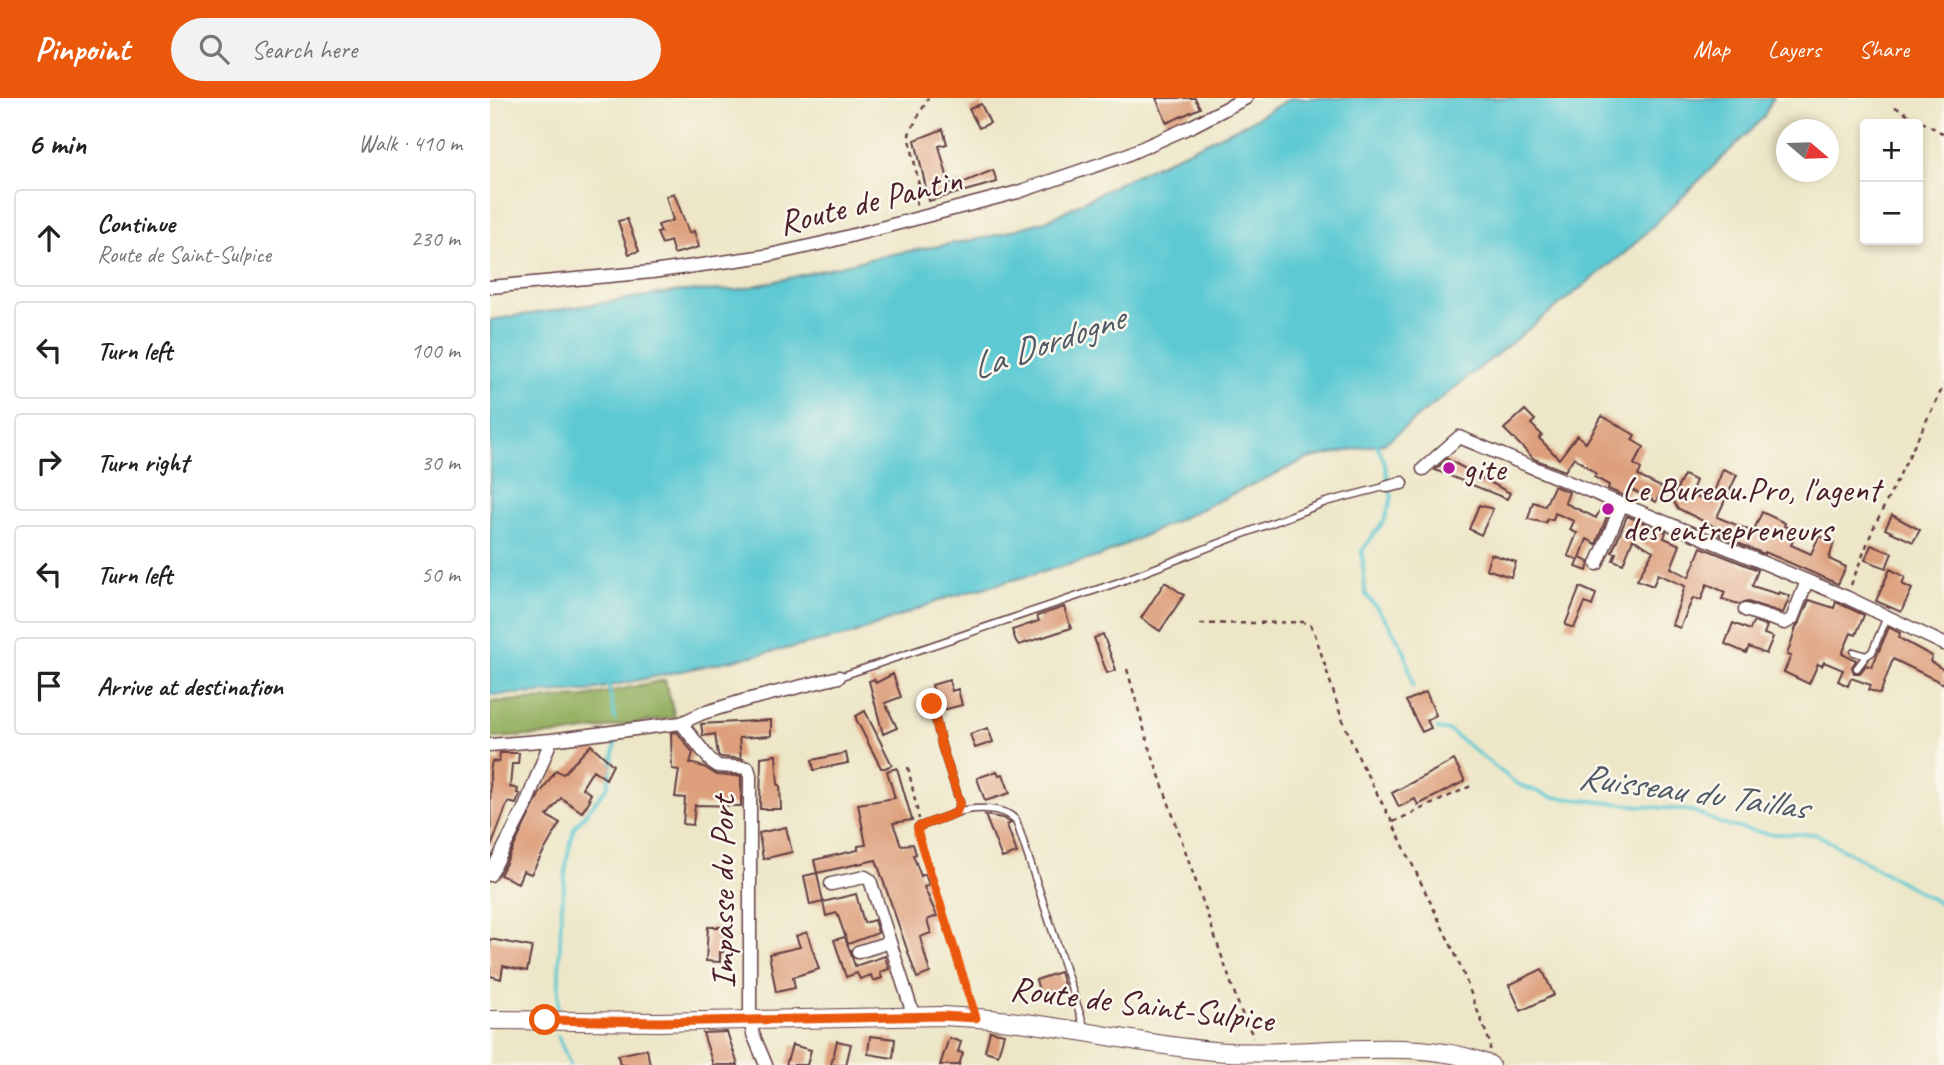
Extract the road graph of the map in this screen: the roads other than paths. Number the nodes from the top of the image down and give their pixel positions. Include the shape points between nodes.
1 (1246, 98) edge
2 (490, 287) edge
3 (1423, 470) dead end
4 (1395, 484) dead end
5 (1622, 504) junction
6 (1597, 564) dead end
7 (1807, 581) junction
8 (1745, 610) dead end
9 (1887, 617) junction
10 (1944, 644) edge
11 (1854, 652) dead end
12 (1866, 656) junction
13 (1857, 668) dead end
14 (839, 677) joint
15 (932, 704) dead end
16 (681, 723) junction
17 (551, 740) junction
18 (491, 749) edge
19 (956, 813) junction
20 (918, 827) road end
21 (490, 875) edge
22 (831, 884) dead end
23 (890, 942) junction
24 (858, 953) dead end
25 (914, 1017) junction
26 (490, 1020) edge
27 (750, 1020) junction
28 (1086, 1034) junction
29 (766, 1065) edge
30 (1489, 1065) edge

1 - 2 street, Route de Pantin via 1124,156 1017,192 914,219 765,256
3 - 5 street via 1459,437
4 - 14 lane via 1326,502 1119,582
5 - 6 street
5 - 7 street
7 - 8 street via 1792,619 1785,623
7 - 9 street
9 - 10 street
9 - 12 lane
11 - 12 lane
12 - 13 lane
14 - 16 street via 746,700
15 - 19 lane via 960,803
16 - 17 street
16 - 27 street, Impasse du Port via 711,761 718,766 748,768 750,775
17 - 18 street
17 - 21 street via 525,807
19 - 20 lane
19 - 28 lane via 979,808 1016,820
22 - 23 street via 868,878
23 - 24 street
23 - 25 street
25 - 27 main road, Route de Saint-Sulpice
25 - 28 main road, Route de Saint-Sulpice via 976,1018
26 - 27 main road, Route de Saint-Sulpice
27 - 29 street
28 - 30 main road, Route de Saint-Sulpice via 1203,1050 1446,1053

